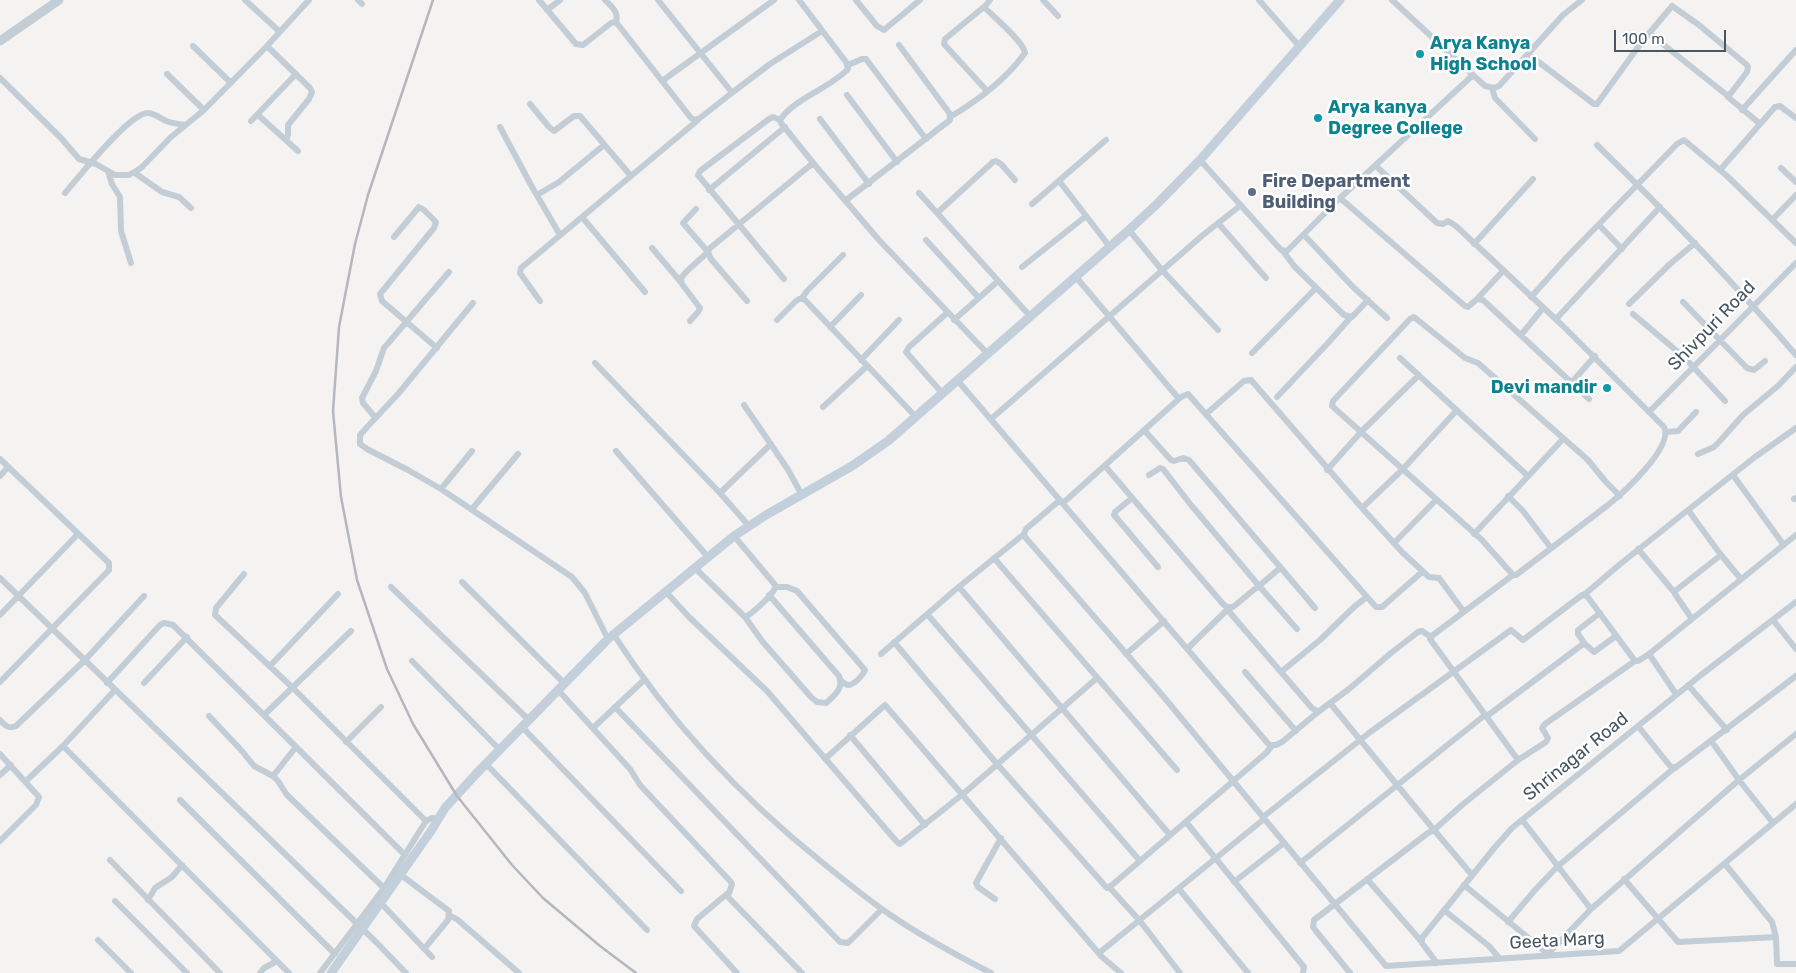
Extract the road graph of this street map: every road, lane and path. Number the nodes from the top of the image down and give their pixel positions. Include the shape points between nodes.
1 (59, 0) edge
2 (309, 0) edge
3 (538, 0) edge
4 (560, 0) edge
5 (605, 0) edge
6 (658, 0) edge
7 (774, 0) edge
8 (799, 0) edge
9 (856, 0) edge
10 (990, 0) edge
11 (1043, 0) edge
12 (1259, 0) edge
13 (1340, 0) edge
14 (1392, 0) edge
15 (1582, 0) edge
16 (250, 2) edge
17 (916, 2) edge
18 (985, 6) junction
19 (547, 10) junction
20 (1058, 16) dead end
21 (616, 22) junction
22 (822, 30) junction
23 (280, 32) junction
24 (1649, 34) junction
25 (0, 41) edge
26 (899, 45) dead end
27 (193, 46) dead end
28 (268, 46) junction
29 (1300, 47) junction
30 (1796, 50) edge
31 (702, 53) junction
32 (1528, 54) junction
33 (848, 64) junction
34 (167, 74) dead end
35 (296, 74) junction
36 (1473, 75) junction
37 (0, 78) edge
38 (662, 81) junction
39 (231, 83) junction
40 (1492, 88) junction
41 (987, 91) junction
42 (733, 92) junction
43 (846, 95) dead end
44 (1728, 96) junction
45 (530, 104) dead end
46 (204, 110) junction
47 (1742, 110) junction
48 (258, 115) junction
49 (950, 117) junction
50 (1796, 118) edge
51 (820, 119) dead end
52 (698, 120) junction
53 (780, 120) junction
54 (251, 121) dead end
55 (1759, 123) junction
56 (185, 126) junction
57 (500, 127) dead end
58 (785, 127) junction
59 (926, 138) junction
60 (1535, 139) dead end
61 (286, 140) junction
62 (1106, 140) dead end
63 (604, 145) junction
64 (1597, 145) dead end
65 (298, 151) dead end
66 (1200, 160) junction
67 (91, 162) junction
68 (897, 162) junction
69 (813, 163) junction
70 (1376, 166) junction
71 (1781, 168) dead end
72 (1720, 170) junction
73 (108, 172) junction
74 (135, 173) junction
75 (631, 176) junction
76 (1533, 179) dead end
77 (1015, 180) dead end
78 (1060, 182) junction
79 (1796, 182) edge
80 (869, 184) junction
81 (1638, 185) junction
82 (709, 190) junction
83 (65, 193) dead end
84 (919, 193) dead end
85 (537, 195) junction
86 (1796, 195) edge
87 (1340, 198) junction
88 (846, 201) junction
89 (1032, 204) dead end
90 (1240, 205) junction
91 (1660, 207) junction
92 (191, 208) dead end
93 (696, 209) dead end
94 (937, 213) junction
95 (1086, 216) junction
96 (582, 217) junction
97 (1772, 219) junction
98 (1218, 223) junction
99 (738, 224) junction
100 (1599, 225) junction
101 (1129, 230) junction
102 (560, 235) junction
103 (1304, 235) junction
104 (394, 237) dead end
105 (926, 240) dead end
106 (1695, 243) junction
107 (1796, 243) edge
108 (1474, 244) junction
109 (1110, 247) junction
110 (652, 248) dead end
111 (1622, 249) junction
112 (1283, 251) junction
113 (708, 252) junction
114 (843, 255) dead end
115 (131, 263) dead end
116 (1796, 263) edge
117 (1022, 267) dead end
118 (1163, 270) junction
119 (1503, 271) junction
120 (449, 272) dead end
121 (1076, 277) junction
122 (1266, 278) dead end
123 (784, 280) dead end
124 (680, 281) junction
125 (998, 281) junction
126 (1316, 288) junction
127 (645, 292) dead end
128 (861, 295) dead end
129 (1531, 297) junction
130 (802, 298) junction
131 (979, 298) junction
132 (1477, 299) junction
133 (1368, 300) junction
134 (540, 301) dead end
135 (747, 301) dead end
136 (1683, 302) dead end
137 (473, 303) dead end
138 (1629, 304) dead end
139 (1754, 305) junction
140 (1543, 308) junction
141 (947, 313) junction
142 (1633, 314) dead end
143 (1030, 316) junction
144 (1110, 317) junction
145 (1350, 318) junction
146 (1387, 318) dead end
147 (777, 320) dead end
148 (899, 320) dead end
149 (954, 320) junction
150 (1556, 320) junction
151 (407, 321) junction
152 (690, 322) dead end
153 (830, 327) junction
154 (1218, 330) dead end
155 (1712, 331) junction
156 (1521, 335) junction
157 (1720, 340) junction
158 (437, 348) junction
159 (987, 353) junction
160 (1252, 353) dead end
161 (1796, 355) edge
162 (1595, 356) junction
163 (1684, 357) junction
164 (1400, 358) dead end
165 (861, 360) junction
166 (1765, 361) dead end
167 (596, 363) dead end
168 (867, 366) junction
169 (1693, 367) junction
170 (1796, 367) edge
171 (1419, 375) junction
172 (958, 381) junction
173 (1572, 382) junction
174 (943, 394) junction
175 (1277, 397) dead end
176 (1179, 399) junction
177 (1589, 399) dead end
178 (1725, 401) dead end
179 (744, 405) dead end
180 (823, 407) dead end
181 (1457, 410) junction
182 (1649, 412) junction
183 (1696, 412) dead end
184 (1206, 414) junction
185 (375, 417) junction
186 (916, 417) junction
187 (991, 419) junction
188 (1796, 428) edge
189 (1144, 430) junction
190 (1361, 432) junction
191 (1666, 432) junction
192 (1563, 439) junction
193 (772, 444) junction
194 (472, 451) dead end
195 (616, 451) dead end
196 (518, 454) dead end
197 (1698, 454) dead end
198 (0, 459) edge
199 (1105, 466) junction
200 (8, 467) junction
201 (1327, 470) junction
202 (1402, 470) junction
203 (1149, 475) dead end
204 (1733, 475) junction
205 (0, 476) edge
206 (1528, 476) junction
207 (441, 489) junction
208 (720, 493) junction
209 (802, 495) junction
210 (1508, 496) junction
211 (1620, 496) junction
212 (1132, 498) junction
213 (1436, 500) junction
214 (1061, 502) junction
215 (1362, 508) junction
216 (472, 509) junction
217 (1688, 510) junction
218 (749, 526) junction
219 (78, 534) junction
220 (1024, 534) junction
221 (1474, 534) junction
222 (1796, 535) edge
223 (734, 536) junction
224 (1394, 543) junction
225 (1783, 544) junction
226 (1551, 548) junction
227 (1638, 550) junction
228 (1721, 555) junction
229 (708, 557) junction
230 (994, 558) junction
231 (1158, 567) dead end
232 (1280, 568) junction
233 (696, 569) junction
234 (1422, 572) junction
235 (244, 574) dead end
236 (1513, 575) junction
237 (0, 578) edge
238 (1741, 579) junction
239 (462, 582) dead end
240 (1260, 586) junction
241 (391, 587) dead end
242 (776, 587) junction
243 (959, 587) junction
244 (666, 592) junction
245 (1674, 592) junction
246 (338, 594) dead end
247 (1585, 594) junction
248 (770, 595) junction
249 (18, 596) junction
250 (144, 596) dead end
251 (1367, 597) junction
252 (1796, 602) edge
253 (1227, 608) junction
254 (1315, 608) dead end
255 (1464, 612) junction
256 (1600, 613) junction
257 (927, 614) junction
258 (0, 615) edge
259 (744, 617) junction
260 (1692, 619) junction
261 (1773, 620) junction
262 (1164, 621) junction
263 (51, 628) junction
264 (1297, 628) dead end
265 (351, 632) dead end
266 (1431, 636) junction
267 (1616, 636) junction
268 (611, 637) junction
269 (186, 638) junction
270 (894, 642) junction
271 (1585, 644) junction
272 (1188, 649) junction
273 (1796, 649) edge
274 (881, 654) dead end
275 (1126, 654) junction
276 (1649, 654) junction
277 (85, 660) junction
278 (412, 661) dead end
279 (1634, 661) junction
280 (270, 666) junction
281 (1245, 672) dead end
282 (1282, 672) junction
283 (1452, 672) junction
284 (1796, 676) edge
285 (1097, 678) junction
286 (644, 680) junction
287 (841, 681) junction
288 (0, 682) edge
289 (108, 683) junction
290 (144, 683) dead end
291 (1688, 685) junction
292 (561, 686) junction
293 (292, 688) junction
294 (115, 690) junction
295 (1676, 694) junction
296 (1330, 703) junction
297 (381, 707) dead end
298 (616, 707) junction
299 (1062, 708) junction
300 (1318, 712) junction
301 (209, 716) dead end
302 (264, 716) junction
303 (1486, 716) junction
304 (0, 720) edge
305 (526, 724) junction
306 (1638, 726) junction
307 (593, 728) junction
308 (1727, 730) junction
309 (1296, 731) junction
310 (1796, 734) edge
311 (850, 735) junction
312 (1030, 735) junction
313 (1361, 740) junction
314 (346, 742) junction
315 (1712, 742) junction
316 (1270, 745) junction
317 (62, 746) junction
318 (296, 747) junction
319 (500, 750) junction
320 (0, 754) edge
321 (825, 759) junction
322 (1518, 760) junction
323 (997, 764) junction
324 (10, 765) junction
325 (487, 765) junction
326 (1673, 768) junction
327 (1176, 770) dead end
328 (0, 775) edge
329 (273, 776) junction
330 (1234, 780) junction
331 (1739, 780) junction
332 (26, 781) junction
333 (1398, 785) junction
334 (963, 794) junction
335 (180, 800) dead end
336 (1796, 804) edge
337 (1264, 818) junction
338 (438, 820) junction
339 (1523, 820) junction
340 (426, 821) junction
341 (1186, 822) junction
342 (1773, 823) junction
343 (925, 825) junction
344 (1434, 830) junction
345 (1170, 835) junction
346 (1001, 838) junction
347 (0, 841) edge
348 (1284, 843) junction
349 (405, 855) junction
350 (1215, 859) junction
351 (110, 860) dead end
352 (1140, 861) junction
353 (1300, 863) junction
354 (1725, 864) junction
355 (182, 865) junction
356 (1557, 867) junction
357 (395, 871) junction
358 (1472, 875) junction
359 (1367, 879) junction
360 (1624, 880) junction
361 (1234, 882) junction
362 (1464, 885) junction
363 (1109, 887) junction
364 (384, 888) junction
365 (1180, 888) junction
366 (681, 890) dead end
367 (728, 893) junction
368 (376, 898) junction
369 (995, 899) dead end
370 (148, 900) junction
371 (115, 901) dead end
372 (1334, 904) junction
373 (882, 909) junction
374 (1591, 909) junction
375 (1444, 910) junction
376 (449, 915) junction
377 (1658, 920) junction
378 (1140, 921) junction
379 (1508, 922) junction
380 (358, 925) junction
381 (647, 930) dead end
382 (1776, 937) junction
383 (98, 940) dead end
384 (1421, 941) junction
385 (424, 949) junction
386 (335, 954) junction
387 (1099, 954) junction
388 (1547, 955) junction
389 (432, 957) dead end
390 (1500, 959) junction
391 (277, 961) junction
392 (1437, 963) junction
393 (1787, 964) junction
394 (1796, 964) edge
395 (131, 973) edge
396 (187, 973) edge
397 (220, 973) edge
398 (260, 973) edge
399 (289, 973) edge
400 (320, 973) edge
401 (330, 973) edge
402 (406, 973) edge
403 (519, 973) edge
404 (737, 973) edge
405 (802, 973) edge
406 (989, 973) edge
407 (1121, 973) edge
408 (1180, 973) edge
409 (1248, 973) edge
410 (1303, 973) edge
411 (1350, 973) edge
412 (1788, 973) edge

1 - 25 street
2 - 23 street
3 - 19 street
4 - 19 street
5 - 21 street via 616,11
6 - 31 street
7 - 31 street
8 - 22 street
9 - 17 street via 884,30
10 - 18 street
11 - 20 street
12 - 29 street
13 - 29 main road
14 - 36 street
15 - 32 street via 1563,15
16 - 23 street
18 - 41 street via 1025,50
18 - 41 street via 945,39 944,44
19 - 21 street via 579,45
21 - 38 street
22 - 33 street
22 - 42 street
23 - 28 street
24 - 32 street via 1595,104
24 - 44 street
24 - 44 street via 1672,6 1699,25 1747,64 1748,72
26 - 49 street
27 - 39 street
28 - 35 street
28 - 39 street
29 - 66 main road
30 - 47 street
31 - 38 street
31 - 42 street
32 - 40 street via 1499,86
33 - 53 street via 846,72
33 - 59 street via 862,58 868,61
34 - 46 street
35 - 48 street
35 - 61 street via 312,92 288,125
36 - 40 street
36 - 70 street
37 - 67 street via 79,159
38 - 52 street via 692,118
39 - 46 street
40 - 60 street via 1495,98
41 - 49 street
42 - 52 street
43 - 68 street
44 - 47 street
45 - 63 street via 554,131 574,116 580,116
46 - 56 street
47 - 55 street
48 - 54 street
48 - 61 street
49 - 59 street
50 - 55 street via 1778,106
51 - 80 street
52 - 75 street
53 - 58 street
53 - 82 street via 769,119 700,171 698,177
55 - 72 street
56 - 67 street via 142,113
56 - 74 street
57 - 85 street
58 - 69 street
58 - 82 street
59 - 68 street
61 - 65 street
62 - 78 street
63 - 75 street
63 - 85 street via 559,182
64 - 81 street
66 - 90 street
66 - 101 main road
67 - 73 street
67 - 83 street
68 - 80 street
69 - 88 street
69 - 99 street
70 - 87 street
70 - 108 street via 1438,223 1450,222
71 - 79 street
72 - 81 street via 1684,140
72 - 97 street
73 - 74 street via 122,176
73 - 115 street via 120,197 122,231
74 - 92 street via 162,192 179,197
75 - 96 street
76 - 108 street
77 - 94 street via 998,162 993,162
78 - 89 street
78 - 95 street
80 - 88 street
81 - 91 street
81 - 100 street
82 - 99 street
84 - 94 street
85 - 102 street
86 - 97 street
87 - 103 street
87 - 132 street via 1465,306
88 - 141 street
90 - 98 street
90 - 112 street
91 - 106 street
91 - 111 street
93 - 113 street via 683,223
94 - 125 street
95 - 109 street
95 - 117 street
96 - 102 street
96 - 127 street
97 - 107 street
98 - 118 street
98 - 122 street
99 - 113 street
99 - 123 street
100 - 111 street
100 - 129 street
101 - 109 main road
101 - 118 street
102 - 134 street via 520,270
103 - 112 street via 1290,249
103 - 133 street
104 - 151 street via 419,207 436,222 380,294 382,300
105 - 131 street
106 - 138 street
106 - 139 street
108 - 119 street
109 - 121 main road
110 - 124 street
111 - 150 street
112 - 126 street
113 - 124 street via 687,270
113 - 135 street
114 - 130 street
116 - 139 street, Shivpuri Road
118 - 144 street
118 - 154 street
119 - 129 street
119 - 132 street
120 - 151 street
121 - 143 main road
121 - 144 street
124 - 152 street via 700,308
125 - 131 street
125 - 143 street
126 - 145 street
126 - 160 street
128 - 153 street
129 - 140 street
130 - 147 street
130 - 153 street
131 - 149 street
132 - 156 street via 1483,300
133 - 145 street
133 - 146 street
136 - 155 street
137 - 158 street
139 - 157 street, Shivpuri Road
139 - 161 street
140 - 150 street
140 - 156 street
141 - 149 street
141 - 174 street via 906,352
142 - 163 street
143 - 159 main road
144 - 176 street
144 - 187 street
145 - 175 street
148 - 165 street
149 - 159 street
150 - 162 street
151 - 158 street
151 - 185 street via 384,348 362,398
153 - 165 street
155 - 157 street
155 - 163 street
156 - 173 street
157 - 166 street via 1751,370
157 - 169 street, Shivpuri Road
158 - 185 street
159 - 172 main road
162 - 173 street
162 - 182 street
163 - 169 street
164 - 171 street
165 - 168 street
167 - 208 street
168 - 180 street
168 - 186 street
169 - 178 street
169 - 182 street, Shivpuri Road
170 - 197 street via 1714,447
171 - 181 street
171 - 190 street
172 - 174 main road
172 - 187 street
173 - 177 street
174 - 186 main road
176 - 184 street via 1188,394
176 - 189 street
179 - 193 street
181 - 202 street
181 - 206 street
182 - 191 street
183 - 191 street via 1678,430
184 - 201 street via 1244,381 1251,380
184 - 251 street
185 - 207 street via 360,435 362,446
186 - 209 main road via 852,466
187 - 214 street
188 - 204 street
189 - 199 street
189 - 232 street via 1171,460 1189,460
190 - 192 street via 1333,407 1332,402 1414,318 1465,358 1478,363
190 - 201 street
190 - 202 street
191 - 211 street via 1644,471
192 - 206 street
192 - 211 street via 1588,460
193 - 208 street
193 - 209 street
194 - 207 street
195 - 229 street
196 - 216 street
198 - 200 street
199 - 212 street
199 - 214 street
200 - 205 street
200 - 219 street
201 - 215 street
202 - 213 street
202 - 215 street
203 - 240 street via 1163,469
204 - 217 street
204 - 225 street
206 - 210 street
207 - 216 street
208 - 218 street
209 - 218 main road
210 - 221 street
210 - 226 street
211 - 226 street
212 - 231 street via 1114,515
212 - 253 street
213 - 221 street
213 - 224 street
214 - 220 street
214 - 262 street
215 - 224 street
216 - 268 street via 576,581
217 - 227 street
217 - 228 street
218 - 223 main road
219 - 249 street
219 - 263 street via 109,563 109,570
220 - 230 street
220 - 275 street
221 - 236 street
222 - 225 street
223 - 229 main road
223 - 242 street
224 - 234 street
225 - 238 street
226 - 236 street
227 - 245 street
227 - 247 street
228 - 238 street
228 - 245 street
229 - 233 main road
230 - 243 street
230 - 285 street
232 - 240 street
232 - 254 street
233 - 244 main road
233 - 259 street
234 - 251 street via 1382,607 1376,607
234 - 255 street via 1430,578 1439,578
235 - 280 street via 216,608 215,615
236 - 255 street
237 - 249 street
238 - 260 street
239 - 292 street
240 - 253 street
240 - 264 street
241 - 305 street
242 - 248 street
242 - 287 street via 797,591 864,670 863,675 851,684
243 - 257 street
243 - 299 street
244 - 268 main road
244 - 321 street via 689,618 767,690
245 - 260 street
246 - 280 street
247 - 256 street
247 - 283 street via 1525,640 1511,630
248 - 259 street
248 - 287 street
249 - 258 street
249 - 263 street
250 - 277 street
251 - 282 street
252 - 261 street, Shrinagar Road
253 - 272 street
253 - 282 street
255 - 266 street
256 - 267 street
256 - 271 street via 1578,630
257 - 270 street
257 - 312 street
259 - 287 street via 817,702 826,703 839,690
260 - 276 street
261 - 273 street
261 - 291 street, Shrinagar Road
262 - 272 street
262 - 275 street
263 - 277 street
263 - 288 street
265 - 293 street
266 - 283 street via 1430,642
266 - 296 street via 1418,632
267 - 271 street via 1594,652
267 - 279 street
268 - 286 street
268 - 292 main road
269 - 289 street via 173,625 160,625
269 - 290 street
269 - 302 street
270 - 274 street
270 - 323 street
271 - 303 street
272 - 316 street
275 - 330 street
276 - 279 street
276 - 295 street
277 - 289 street
277 - 304 street via 16,726 6,726
278 - 319 street
279 - 322 street via 1545,724 1542,728 1548,738 1546,742
280 - 293 street
281 - 309 street
282 - 300 street
283 - 303 street
283 - 313 street
284 - 308 street
285 - 299 street
285 - 327 street
286 - 298 street
286 - 373 street via 690,736 758,808
289 - 294 street
291 - 295 street, Shrinagar Road
291 - 308 street
292 - 305 main road
292 - 307 street
293 - 302 street
293 - 314 street
294 - 317 street
294 - 380 street
295 - 306 street, Shrinagar Road
296 - 300 street
296 - 313 street
297 - 314 street
298 - 307 street
298 - 373 street via 840,942 848,943
299 - 312 street
299 - 345 street
300 - 309 street
301 - 329 street via 254,766
302 - 318 street
303 - 322 street
303 - 333 street
305 - 319 main road
305 - 366 street
306 - 326 street
306 - 339 street, Shrinagar Road
307 - 367 street via 630,768 640,786 731,882
308 - 315 street
309 - 316 street via 1276,745
310 - 331 street
311 - 321 street
311 - 334 street via 885,705
311 - 343 street
312 - 323 street
312 - 352 street
313 - 333 street
313 - 337 street
314 - 340 street
315 - 326 street
315 - 331 street
316 - 330 street via 1270,750
317 - 332 street
317 - 355 street
318 - 329 street
318 - 349 street
319 - 325 main road
320 - 324 street
321 - 343 street via 900,844
322 - 344 street
323 - 334 street
323 - 363 street via 1104,886
324 - 328 street
324 - 332 street
325 - 338 main road via 445,808
325 - 381 street
326 - 356 street
329 - 364 street via 287,795
330 - 337 street
330 - 341 street
331 - 342 street
331 - 360 street
332 - 347 street via 37,793 38,802
333 - 344 street
333 - 353 street
334 - 343 street
334 - 346 street
335 - 386 street
336 - 342 street, Geeta Marg
337 - 348 street
337 - 350 street
338 - 340 street
338 - 401 main road, bridge
339 - 356 street
339 - 358 street, Shrinagar Road via 1503,837
340 - 349 street
341 - 345 street
341 - 350 street
342 - 354 street, Geeta Marg
344 - 358 street
344 - 359 street
345 - 352 street
346 - 369 street via 976,883 978,888
346 - 387 street
348 - 353 street
348 - 361 street
349 - 357 street
350 - 361 street
350 - 365 street
351 - 370 street
352 - 363 street
353 - 372 street
354 - 377 street, Geeta Marg
354 - 382 street via 1772,922
355 - 370 street via 172,877 155,888
355 - 391 street
356 - 374 street
356 - 379 street
357 - 364 street
357 - 376 street via 446,908
358 - 362 street, Shrinagar Road
359 - 372 street
359 - 384 street
360 - 374 street
360 - 377 street
361 - 410 street via 1304,966
362 - 375 street, Shrinagar Road
362 - 379 street
363 - 378 street
364 - 368 street
365 - 378 street
365 - 409 street
367 - 404 street via 697,919 694,926
367 - 405 street via 729,898
368 - 380 street
368 - 385 street
370 - 397 street
371 - 396 street
372 - 392 street, Geeta Marg via 1386,966
372 - 411 street via 1314,920 1313,927
373 - 406 street
374 - 388 street
375 - 384 street, Shrinagar Road
375 - 390 street
376 - 385 street
376 - 403 street
377 - 382 street via 1678,942
377 - 388 street, Geeta Marg via 1619,951
378 - 387 street
378 - 408 street
379 - 388 street
380 - 386 street
380 - 402 street
382 - 393 street via 1777,964
383 - 395 street
384 - 392 street
385 - 389 street
386 - 400 street
387 - 407 street
388 - 390 street, Geeta Marg
390 - 392 street, Geeta Marg
391 - 398 street
391 - 399 street
393 - 394 street
393 - 412 street

